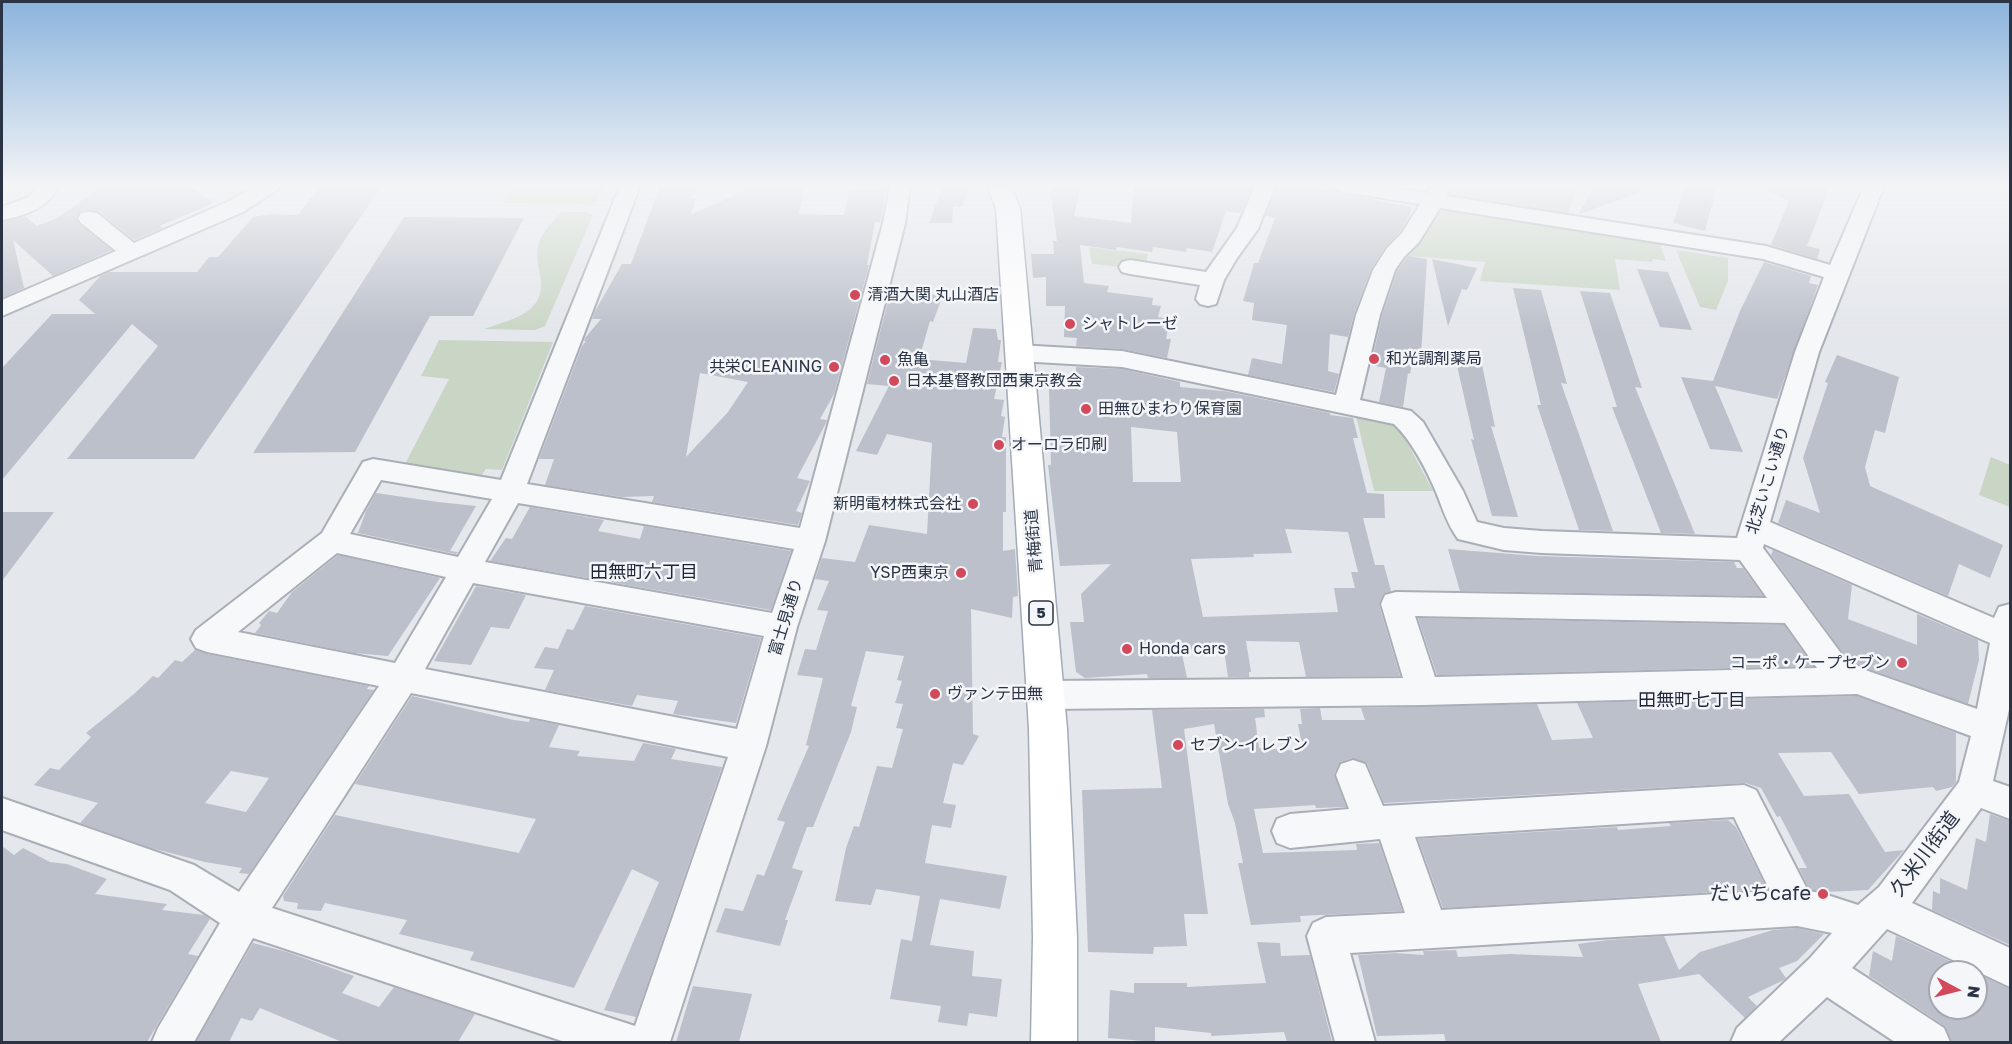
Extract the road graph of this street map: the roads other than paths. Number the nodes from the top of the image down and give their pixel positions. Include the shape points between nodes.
1 (110, 235) edge
2 (172, 235) edge
3 (611, 235) edge
4 (891, 235) edge
5 (1010, 235) edge
6 (1243, 235) edge
7 (1412, 235) edge
8 (1665, 235) edge
9 (1854, 235) edge
10 (132, 252) junction
11 (1130, 267) dead end
12 (1837, 274) junction
13 (2, 309) edge
14 (1019, 353) junction
15 (1346, 406) junction
16 (512, 491) junction
17 (1751, 538) junction
18 (332, 541) junction
19 (811, 541) junction
20 (466, 570) junction
21 (1792, 612) junction
22 (782, 627) junction
23 (2009, 627) edge
24 (403, 678) junction
25 (1857, 681) junction
26 (1423, 691) junction
27 (1047, 695) junction
28 (1990, 728) junction
29 (749, 746) junction
30 (1353, 775) dead end
31 (1974, 789) junction
32 (2010, 803) edge
33 (2, 814) edge
34 (1382, 823) junction
35 (1290, 831) dead end
36 (1797, 908) junction
37 (244, 917) junction
38 (1873, 917) junction
39 (1429, 929) junction
40 (2010, 968) edge
41 (1824, 972) junction
42 (172, 1042) edge
43 (624, 1042) edge
44 (650, 1042) edge
45 (1054, 1042) edge
46 (1355, 1042) edge
47 (1751, 1042) edge
48 (1930, 1042) edge

1 - 10 street
2 - 10 street
3 - 16 street
4 - 19 street, 富士見通り
5 - 14 main road, 青梅街道 / 5
6 - 11 street via 1226,257 1211,290
7 - 15 street via 1384,270 1368,315
8 - 12 street via 1766,253
9 - 12 street, 北芝いこい通り
10 - 13 street
12 - 17 street, 北芝いこい通り via 1807,352
14 - 15 street via 1122,359
14 - 27 main road, 青梅街道 / 5
15 - 17 street via 1402,417 1414,428 1449,491 1461,522 1468,531 1480,536 1542,542
16 - 18 street via 373,469
16 - 19 street
16 - 20 street
17 - 21 street, 北芝いこい通り
17 - 23 street
18 - 20 street
18 - 24 street via 207,639
19 - 22 street, 富士見通り
20 - 22 street
20 - 24 street
21 - 25 street, 北芝いこい通り via 1835,669
21 - 26 street via 1396,604
22 - 29 street, 富士見通り
23 - 28 street, 久米川街道
24 - 29 street
24 - 37 street
25 - 26 street
25 - 28 street, 北芝いこい通り
26 - 27 street
27 - 45 main road, 青梅街道 / 5 via 1055,855
28 - 31 street, 久米川街道
29 - 44 street, 富士見通り
30 - 34 street
31 - 32 street
31 - 38 street, 久米川街道 via 1892,900
33 - 37 street via 181,877
34 - 35 street
34 - 36 street via 1743,801
34 - 39 street
36 - 38 street
36 - 39 street
37 - 42 street
37 - 43 street
38 - 40 street
38 - 41 street, 久米川街道
39 - 46 street via 1326,936
41 - 47 street, 久米川街道
41 - 48 street

